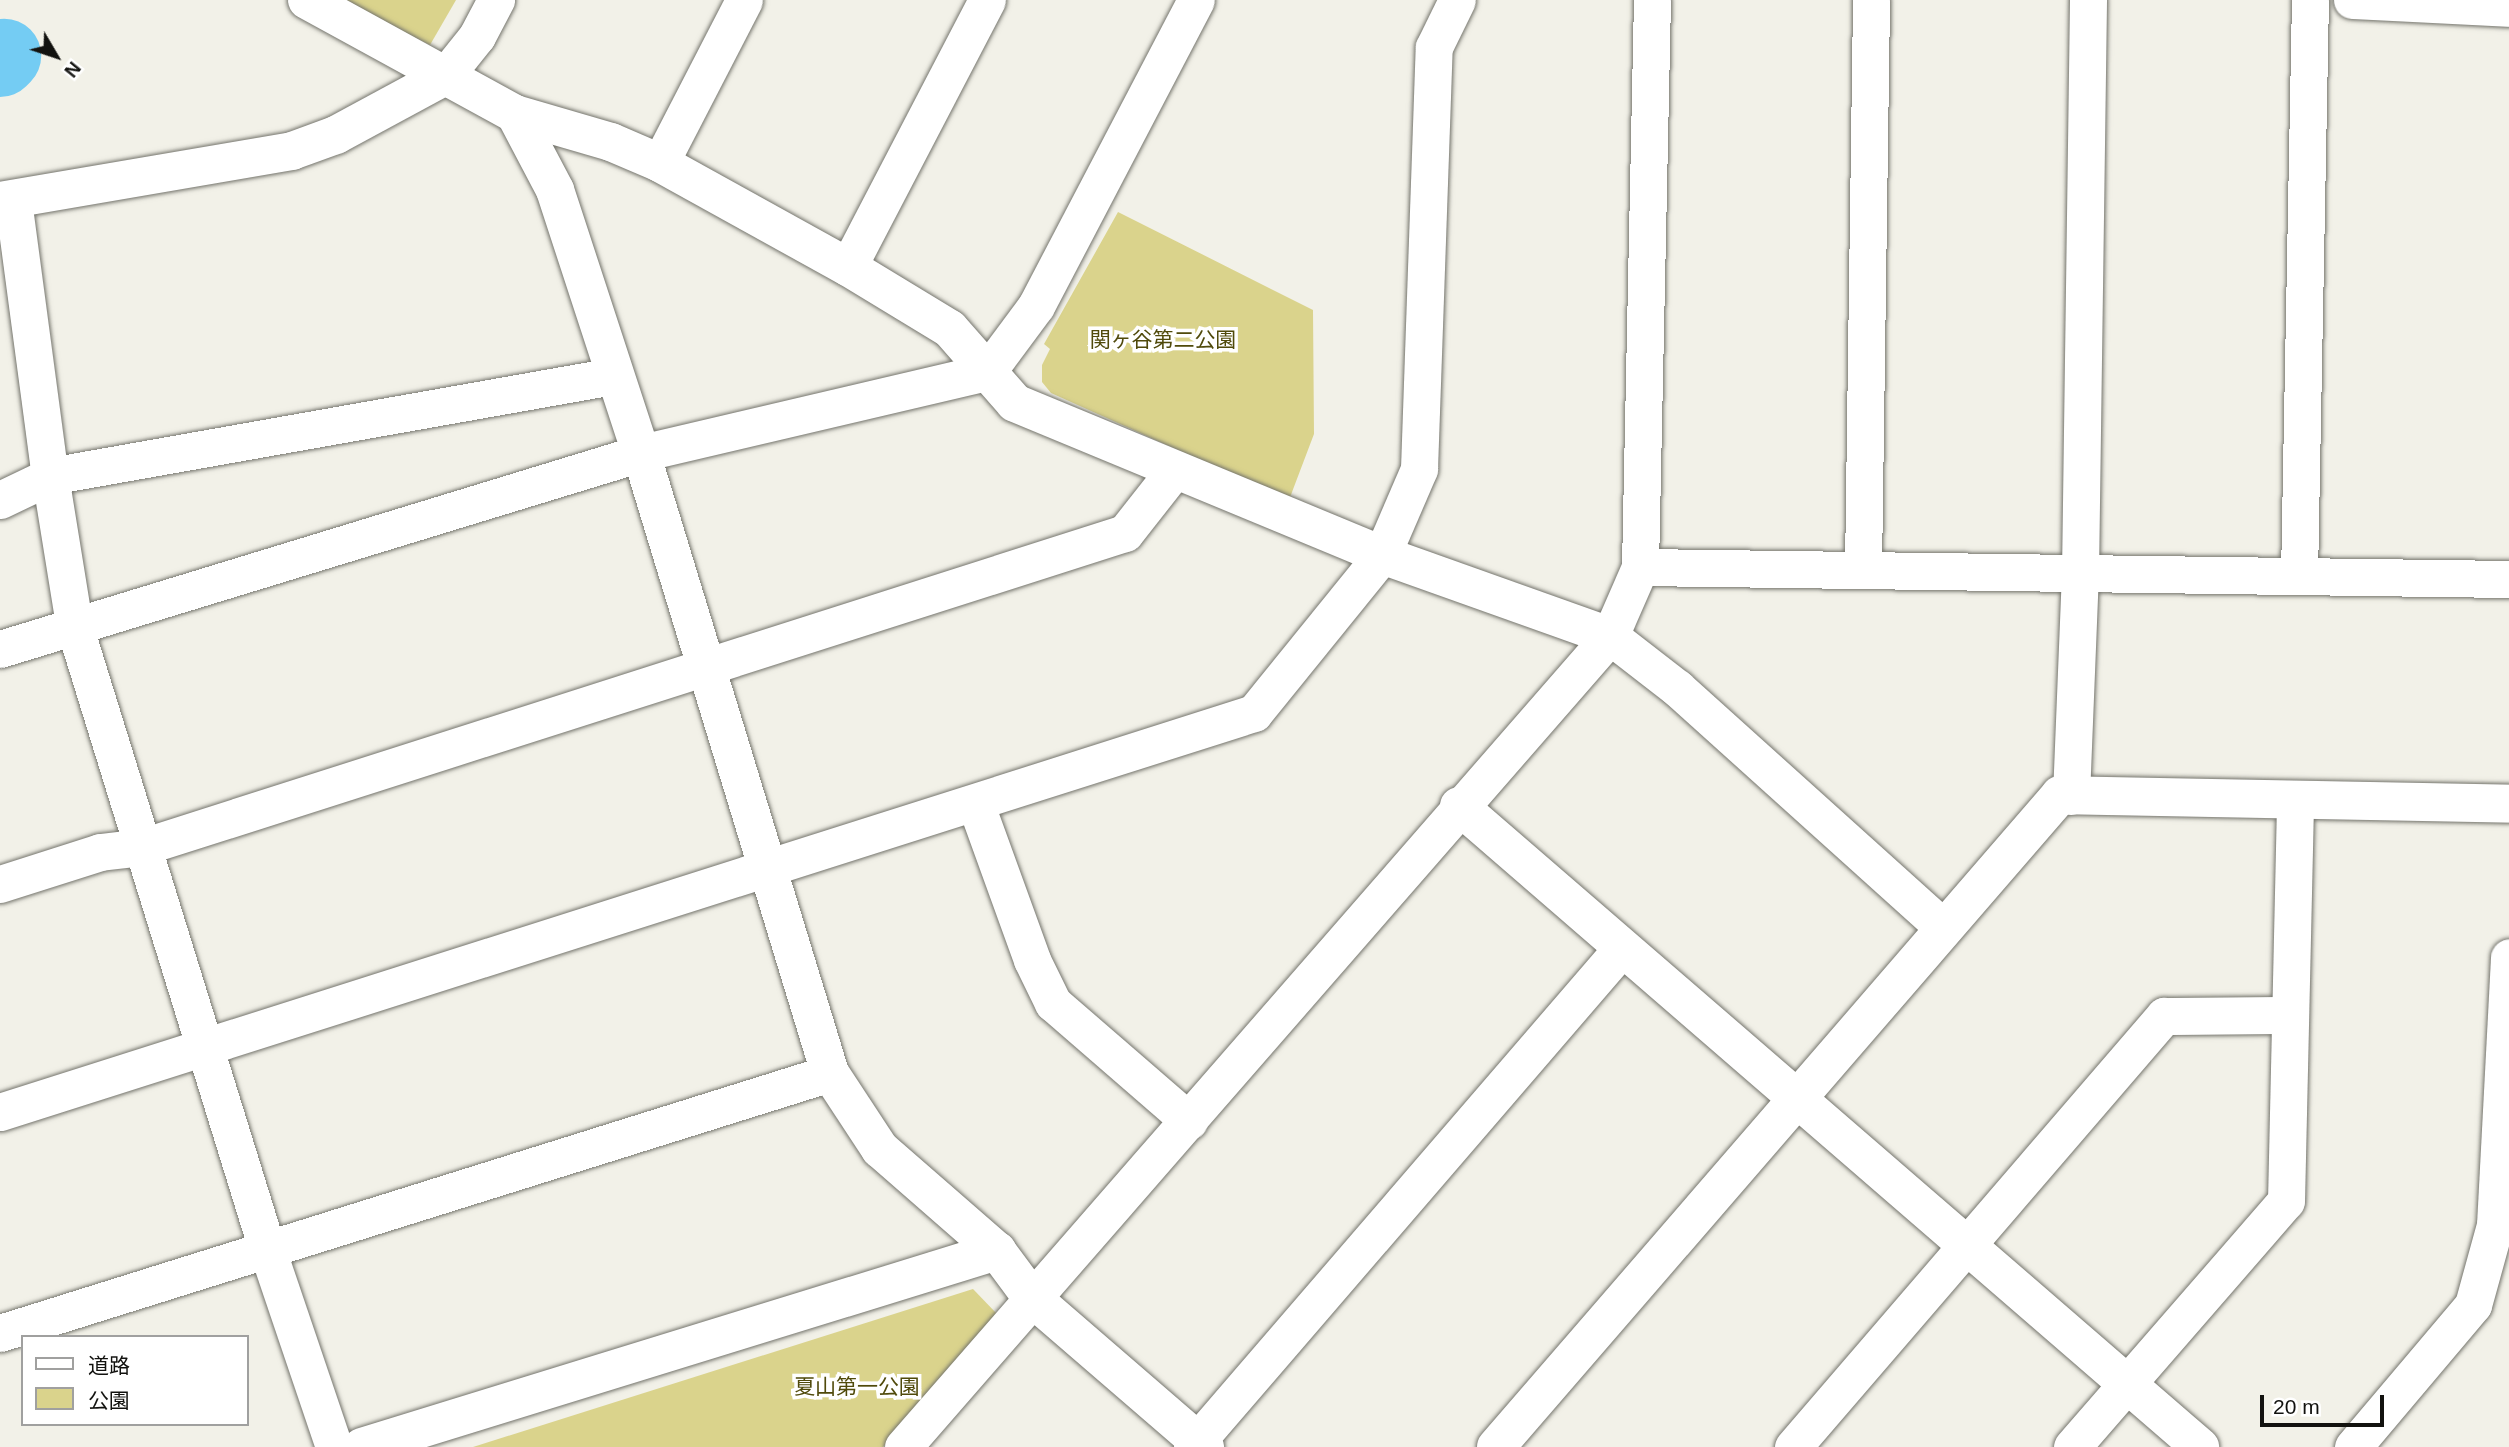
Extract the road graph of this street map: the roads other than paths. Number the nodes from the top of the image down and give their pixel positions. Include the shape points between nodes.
1 (307, 0) edge
2 (496, 0) edge
3 (744, 0) edge
4 (986, 0) edge
5 (1196, 0) edge
6 (1457, 0) edge
7 (1652, 0) edge
8 (1871, 0) edge
9 (2086, 0) edge
10 (2094, 0) edge
11 (2310, 0) edge
12 (2352, 0) edge
13 (2509, 8) edge
14 (445, 76) junction
15 (515, 114) junction
16 (660, 163) junction
17 (6, 200) edge
18 (848, 267) junction
19 (987, 372) junction
20 (613, 376) junction
21 (641, 453) junction
22 (1173, 472) junction
23 (50, 476) junction
24 (0, 500) edge
25 (1382, 555) junction
26 (1640, 567) junction
27 (1863, 568) junction
28 (2080, 574) junction
29 (2299, 576) junction
30 (2509, 579) edge
31 (74, 625) junction
32 (1610, 636) junction
33 (0, 649) edge
34 (706, 669) junction
35 (2071, 796) junction
36 (2295, 800) junction
37 (2509, 804) edge
38 (976, 805) junction
39 (1459, 806) junction
40 (142, 847) junction
41 (768, 870) junction
42 (0, 884) edge
43 (1944, 928) junction
44 (1622, 948) junction
45 (2509, 957) edge
46 (2288, 1014) junction
47 (206, 1049) junction
48 (830, 1073) junction
49 (1794, 1099) junction
50 (0, 1112) edge
51 (1189, 1121) junction
52 (2502, 1226) edge
53 (1969, 1244) junction
54 (267, 1249) junction
55 (996, 1251) junction
56 (1031, 1297) junction
57 (0, 1334) edge
58 (2127, 1383) junction
59 (1198, 1445) edge
60 (334, 1447) edge
61 (362, 1447) edge
62 (903, 1447) edge
63 (1496, 1447) edge
64 (1793, 1447) edge
65 (2072, 1447) edge
66 (2200, 1447) edge
67 (2353, 1447) edge

1 - 14 street
2 - 14 street via 477,36
3 - 16 street
4 - 18 street
5 - 19 street via 1036,306
6 - 25 street via 1434,47 1419,469
7 - 26 street
8 - 27 street
9 - 10 street
9 - 28 street
11 - 29 street
12 - 13 street
14 - 15 street
14 - 17 street via 336,135 292,151
15 - 16 street via 611,142
15 - 20 street via 555,190
16 - 18 street
17 - 23 street
18 - 19 street via 950,329
19 - 21 street
19 - 22 street via 1015,403
20 - 21 street
20 - 23 street
21 - 31 street
21 - 34 street
22 - 25 street
22 - 34 street via 1125,533
23 - 24 street
23 - 31 street
25 - 32 street
25 - 38 street via 1254,713
26 - 27 street
26 - 32 street
27 - 28 street
28 - 29 street
28 - 35 street
29 - 30 street
31 - 33 street
31 - 40 street
32 - 39 street
32 - 43 street via 1677,688
34 - 40 street
34 - 41 street
35 - 36 street
35 - 43 street via 2060,795
36 - 37 street
36 - 46 street
38 - 41 street
38 - 51 street via 1032,960 1053,1003
39 - 44 street
39 - 51 street
40 - 42 street via 100,852
40 - 47 street
41 - 47 street
41 - 48 street
43 - 49 street
44 - 49 street
44 - 59 street
45 - 52 street
46 - 53 street via 2164,1016
46 - 58 street via 2286,1201
47 - 50 street
47 - 54 street
48 - 54 street
48 - 55 street via 880,1149
49 - 53 street
49 - 63 street
51 - 56 street
52 - 67 street via 2473,1305
53 - 58 street
53 - 64 street
54 - 57 street
54 - 60 street
55 - 56 street
55 - 61 street
56 - 59 street
56 - 62 street
58 - 65 street
58 - 66 street

